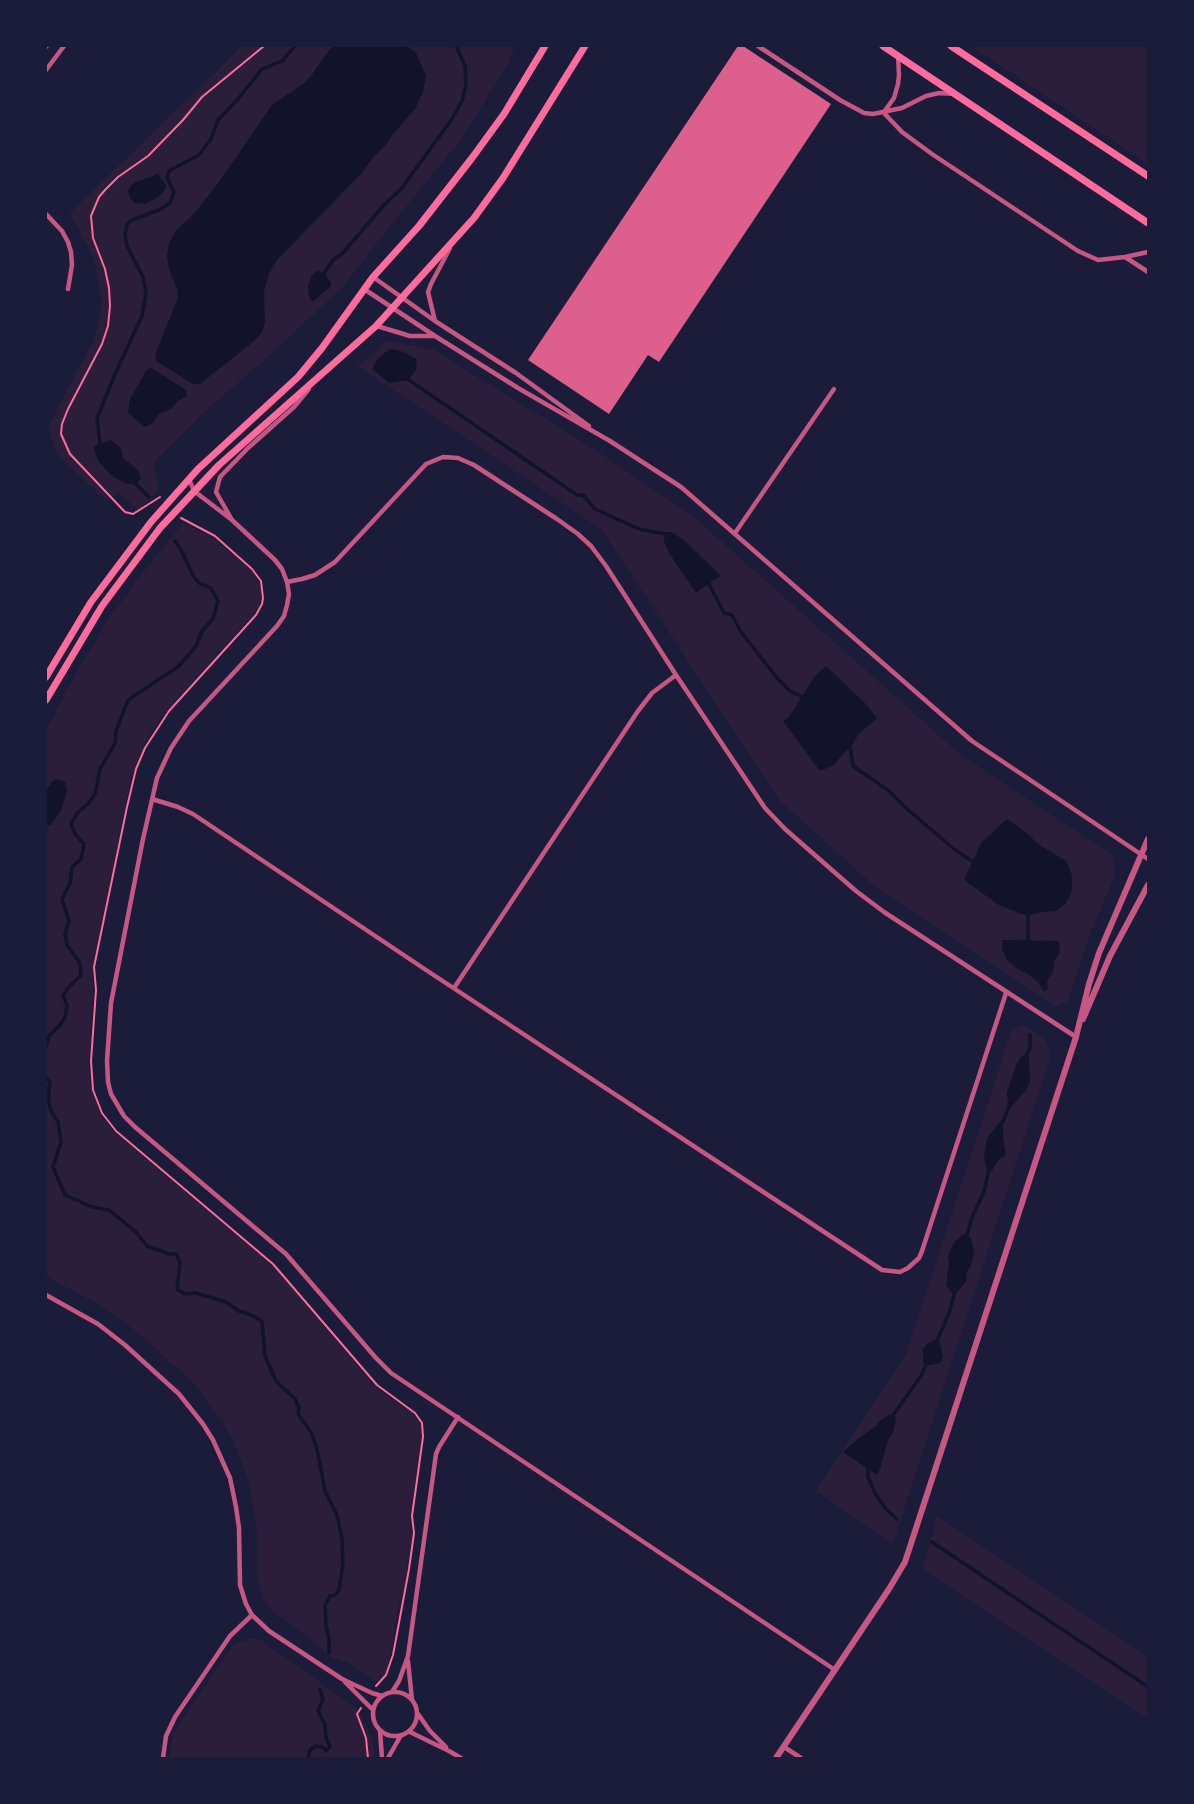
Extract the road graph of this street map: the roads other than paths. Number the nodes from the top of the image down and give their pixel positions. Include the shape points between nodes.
1 (64, 46) edge
2 (545, 46) edge
3 (586, 46) edge
4 (758, 46) edge
5 (883, 46) edge
6 (951, 46) edge
7 (898, 56) junction
8 (46, 70) edge
9 (954, 94) junction
10 (884, 113) junction
11 (1149, 176) edge
12 (46, 214) edge
13 (1149, 223) edge
14 (453, 244) junction
15 (1149, 252) edge
16 (1125, 257) junction
17 (1149, 272) edge
18 (373, 277) junction
19 (68, 289) dead end
20 (364, 289) junction
21 (402, 298) junction
22 (393, 309) junction
23 (435, 321) junction
24 (376, 326) junction
25 (435, 336) junction
26 (318, 377) junction
27 (834, 389) dead end
28 (610, 441) junction
29 (189, 479) junction
30 (194, 491) junction
31 (232, 520) junction
32 (735, 533) junction
33 (287, 582) junction
34 (676, 675) junction
35 (46, 677) edge
36 (46, 700) edge
37 (152, 799) junction
38 (1149, 839) edge
39 (1142, 854) junction
40 (1149, 859) edge
41 (1149, 885) edge
42 (454, 988) junction
43 (1006, 992) junction
44 (1076, 1037) junction
45 (46, 1297) edge
46 (458, 1417) junction
47 (252, 1615) junction
48 (408, 1656) junction
49 (835, 1670) junction
50 (342, 1679) junction
51 (392, 1692) junction
52 (382, 1696) junction
53 (412, 1700) junction
54 (373, 1710) junction
55 (418, 1713) junction
56 (380, 1731) junction
57 (410, 1732) junction
58 (400, 1736) junction
59 (784, 1746) junction
60 (449, 1751) junction
61 (163, 1759) edge
62 (382, 1759) edge
63 (388, 1759) edge
64 (461, 1759) edge
65 (776, 1759) edge
66 (801, 1759) edge

1 - 8 street
2 - 18 main road via 472,158
3 - 14 main road via 503,178
4 - 10 street via 856,110
5 - 7 main road
6 - 11 main road
7 - 9 main road
7 - 10 street via 898,84
9 - 10 street via 926,96
9 - 13 main road
10 - 16 street via 932,154 1079,251 1098,260
12 - 19 street via 62,231 71,252
14 - 21 main road
14 - 23 street via 429,292
15 - 16 street
16 - 17 street
18 - 20 main road
18 - 21 street
20 - 22 street
20 - 29 main road via 304,370
21 - 22 main road
21 - 23 street
22 - 24 main road
22 - 25 street
23 - 28 street
24 - 25 street via 410,336
24 - 26 main road
25 - 28 street
26 - 30 main road
26 - 31 street via 294,407 220,477 216,492
27 - 32 street
28 - 32 street via 681,487
29 - 30 street
29 - 35 main road via 91,602
30 - 31 street
30 - 36 main road via 108,596
31 - 33 street via 275,560
32 - 39 street via 972,741
33 - 34 street via 315,575 335,562 426,464 458,458 591,546
33 - 37 street via 284,616 179,734 162,765
34 - 42 street via 638,711
34 - 43 street via 765,808 785,829 884,912
37 - 42 street via 192,814
37 - 46 street via 111,1003 107,1061 111,1094 135,1128 286,1254 383,1366
38 - 39 street
39 - 40 street
39 - 44 street via 1098,953
41 - 44 street via 1110,956
42 - 43 street via 874,1266 890,1272 908,1268 922,1251
43 - 44 street
44 - 49 street via 905,1562
45 - 47 street via 97,1324 156,1371 213,1440 230,1478 239,1528 240,1585
46 - 48 street via 436,1454
46 - 49 street
47 - 50 street
47 - 61 street via 230,1636 176,1717 166,1736
48 - 51 street
48 - 53 street
49 - 59 street
50 - 52 street
50 - 54 street
51 - 52 street
51 - 53 street
52 - 54 street
53 - 55 street
54 - 56 street
55 - 57 street
55 - 60 street
56 - 58 street
56 - 62 street
57 - 58 street
57 - 60 street
58 - 63 street
59 - 65 street
59 - 66 street
60 - 64 street

